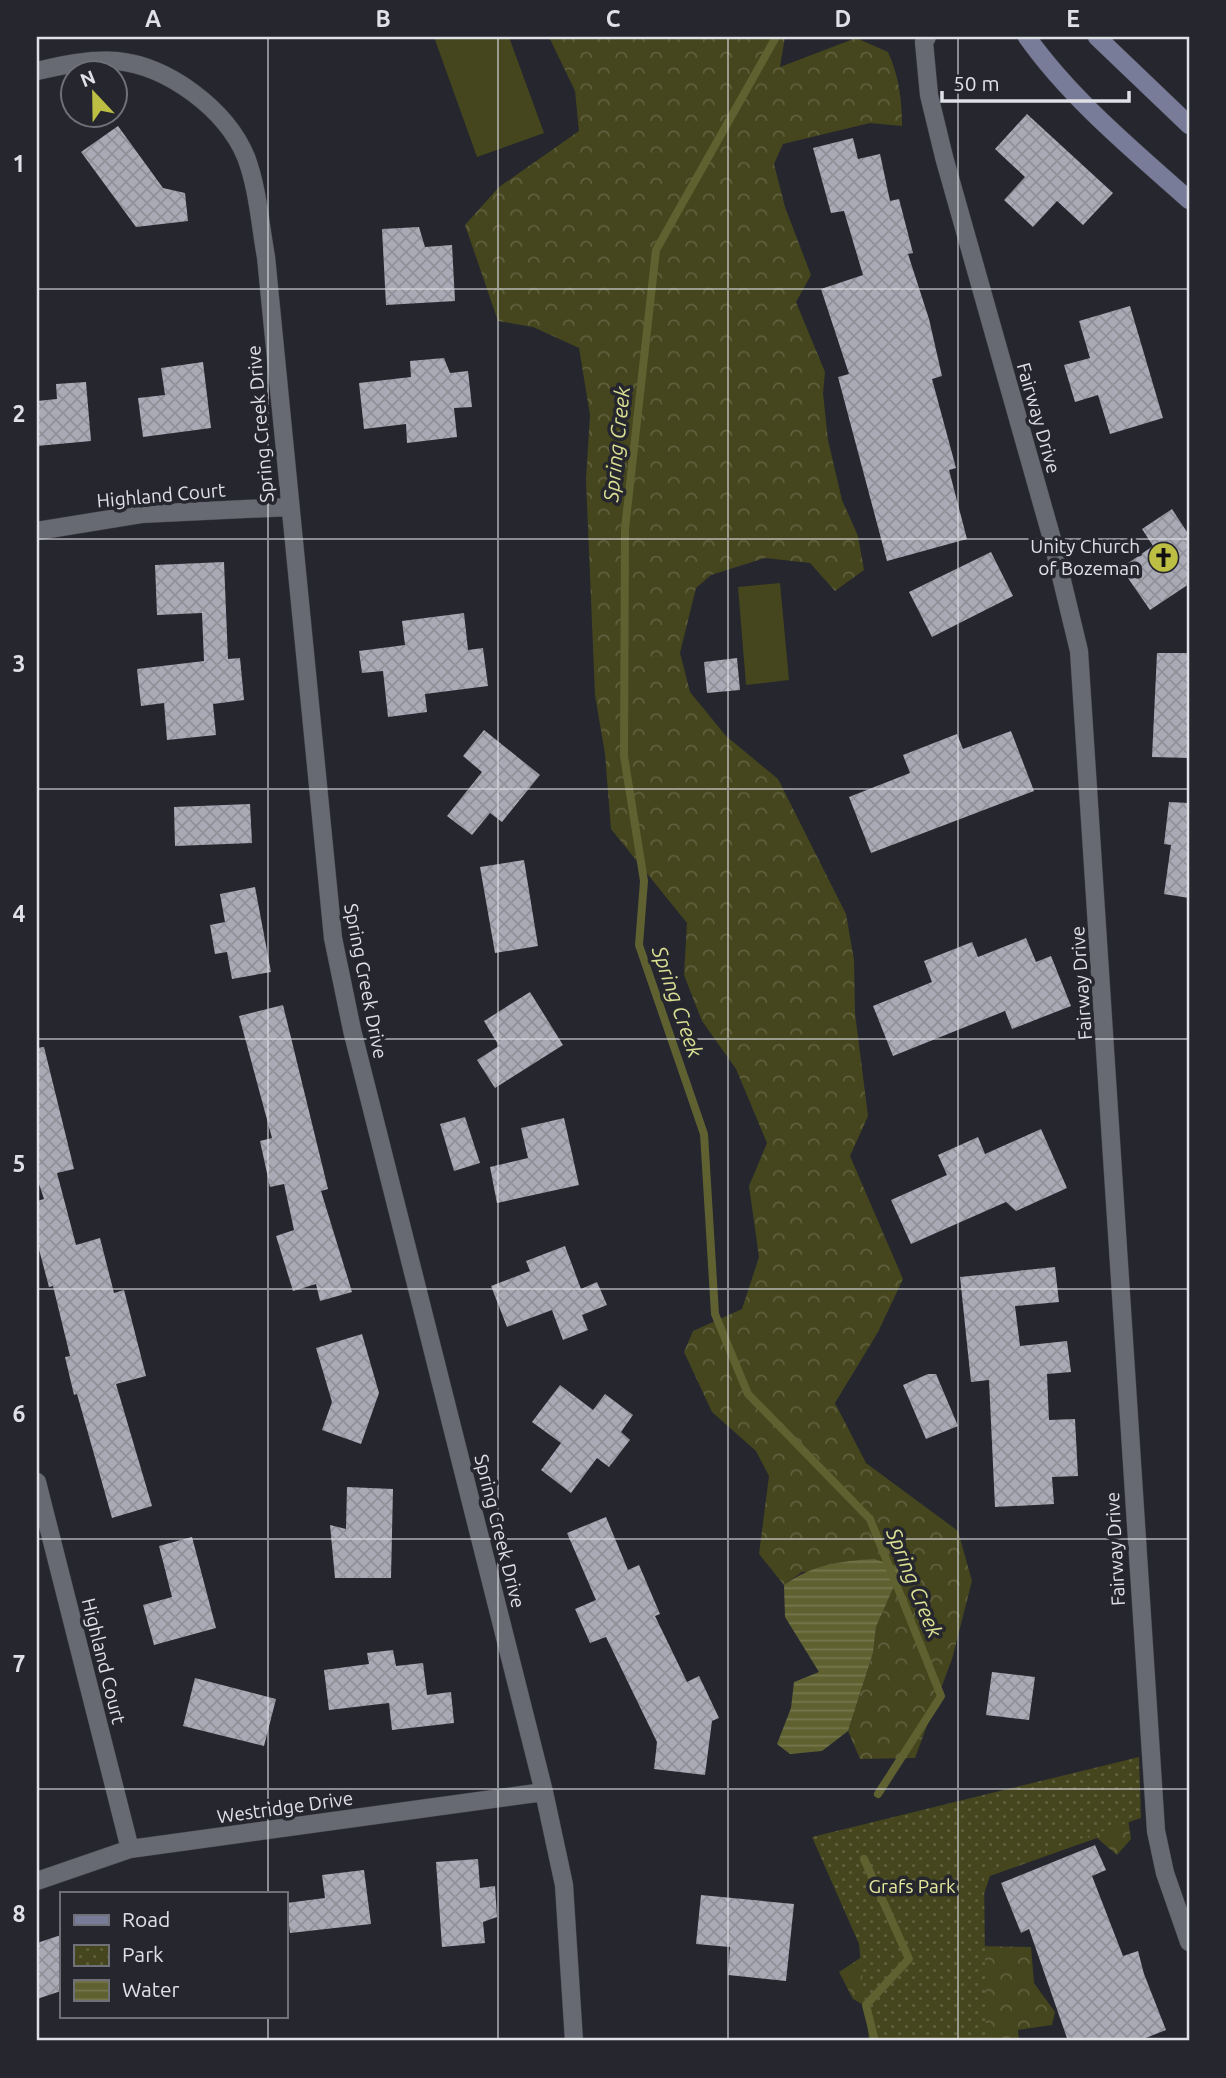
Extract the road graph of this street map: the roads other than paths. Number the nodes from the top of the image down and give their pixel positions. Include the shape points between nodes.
1 (927, 37) edge
2 (1027, 37) edge
3 (1097, 37) edge
4 (37, 71) edge
5 (1189, 125) edge
6 (1189, 200) edge
7 (289, 507) junction
8 (37, 531) edge
9 (37, 1482) edge
10 (544, 1792) junction
11 (130, 1849) junction
12 (37, 1881) edge
13 (1189, 1942) edge
14 (574, 2041) edge

1 - 13 street, Fairway Drive via 929,94 944,157 1079,650 1156,1831
2 - 6 main road via 1121,138
3 - 5 main road
4 - 7 street, Spring Creek Drive via 93,61 118,61 153,71 205,104 245,155 266,257
7 - 8 street, Highland Court via 141,514
7 - 10 street, Spring Creek Drive via 332,938
9 - 11 street, Highland Court
10 - 11 street, Westridge Drive
10 - 14 street, Spring Creek Drive via 564,1885
11 - 12 street, Westridge Drive

